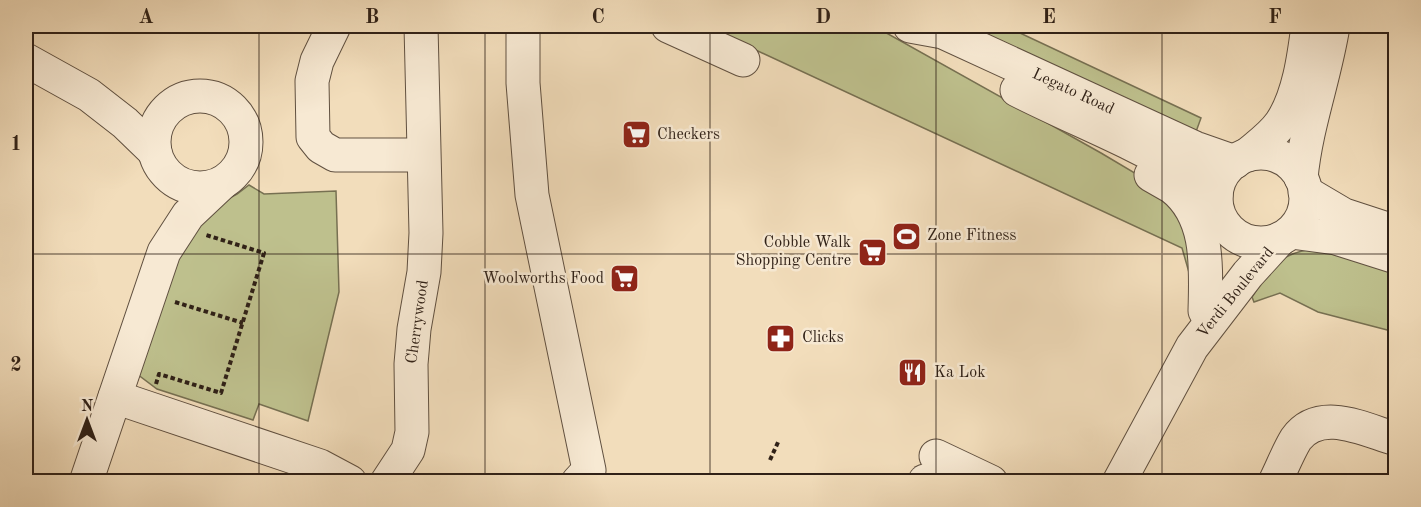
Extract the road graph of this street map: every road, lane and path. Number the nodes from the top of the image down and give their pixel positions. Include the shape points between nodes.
1 (334, 26) edge
2 (421, 26) edge
3 (523, 26) edge
4 (668, 26) edge
5 (910, 26) edge
6 (1308, 26) edge
7 (1333, 26) edge
8 (26, 60) edge
9 (743, 60) dead end
10 (89, 95) junction
11 (172, 104) junction
12 (1064, 114) junction
13 (423, 155) junction
14 (1241, 158) junction
15 (159, 162) junction
16 (222, 183) junction
17 (1303, 185) junction
18 (1221, 211) junction
19 (1395, 232) edge
20 (1285, 236) junction
21 (171, 239) junction
22 (1395, 257) edge
23 (149, 294) junction
24 (1205, 310) junction
25 (243, 323) junction
26 (1192, 347) junction
27 (125, 401) junction
28 (1395, 439) edge
29 (779, 440) dead end
30 (770, 460) dead end
31 (929, 473) edge
32 (584, 476) edge
33 (86, 482) edge
34 (350, 482) edge
35 (387, 482) edge
36 (991, 482) edge
37 (1119, 482) edge
38 (1275, 482) edge

1 - 13 street via 312,81 313,137 335,155
2 - 13 street, Cherrywood
3 - 32 street via 523,83 532,195
4 - 9 street
5 - 12 street, Legato Road via 932,44
5 - 14 street, Legato Road via 943,32 1195,148
6 - 14 street via 1304,57 1288,109 1270,135
7 - 17 street via 1304,152
8 - 10 street
10 - 11 street
10 - 15 street via 124,123
11 - 15 street via 158,121 153,142
11 - 16 street via 198,95 225,102 235,111 246,136 246,150 241,163
12 - 18 street, Legato Road via 1184,172
12 - 24 street via 1080,130 1173,188 1190,207 1197,220 1206,261
13 - 35 street, Cherrywood via 426,233 411,364 412,432 408,450
14 - 17 street via 1262,153 1276,155 1295,168
14 - 18 street via 1221,178
15 - 16 street via 174,180 185,185 210,187
15 - 21 street
16 - 21 street via 197,205
17 - 19 street via 1344,215
17 - 20 street via 1304,212
18 - 20 street via 1241,239 1267,243
18 - 24 street, Verdi Boulevard via 1221,266
20 - 22 street via 1336,238
20 - 26 street, Verdi Boulevard via 1248,274
21 - 23 street
21 - 25 path via 264,253
23 - 25 path
23 - 27 street
24 - 26 street, Verdi Boulevard
25 - 27 path via 221,393 159,374 156,385 141,386
26 - 37 street, Verdi Boulevard
27 - 33 street
27 - 34 street via 320,466
28 - 38 street via 1331,421 1316,423 1296,440
29 - 30 path
31 - 36 street

